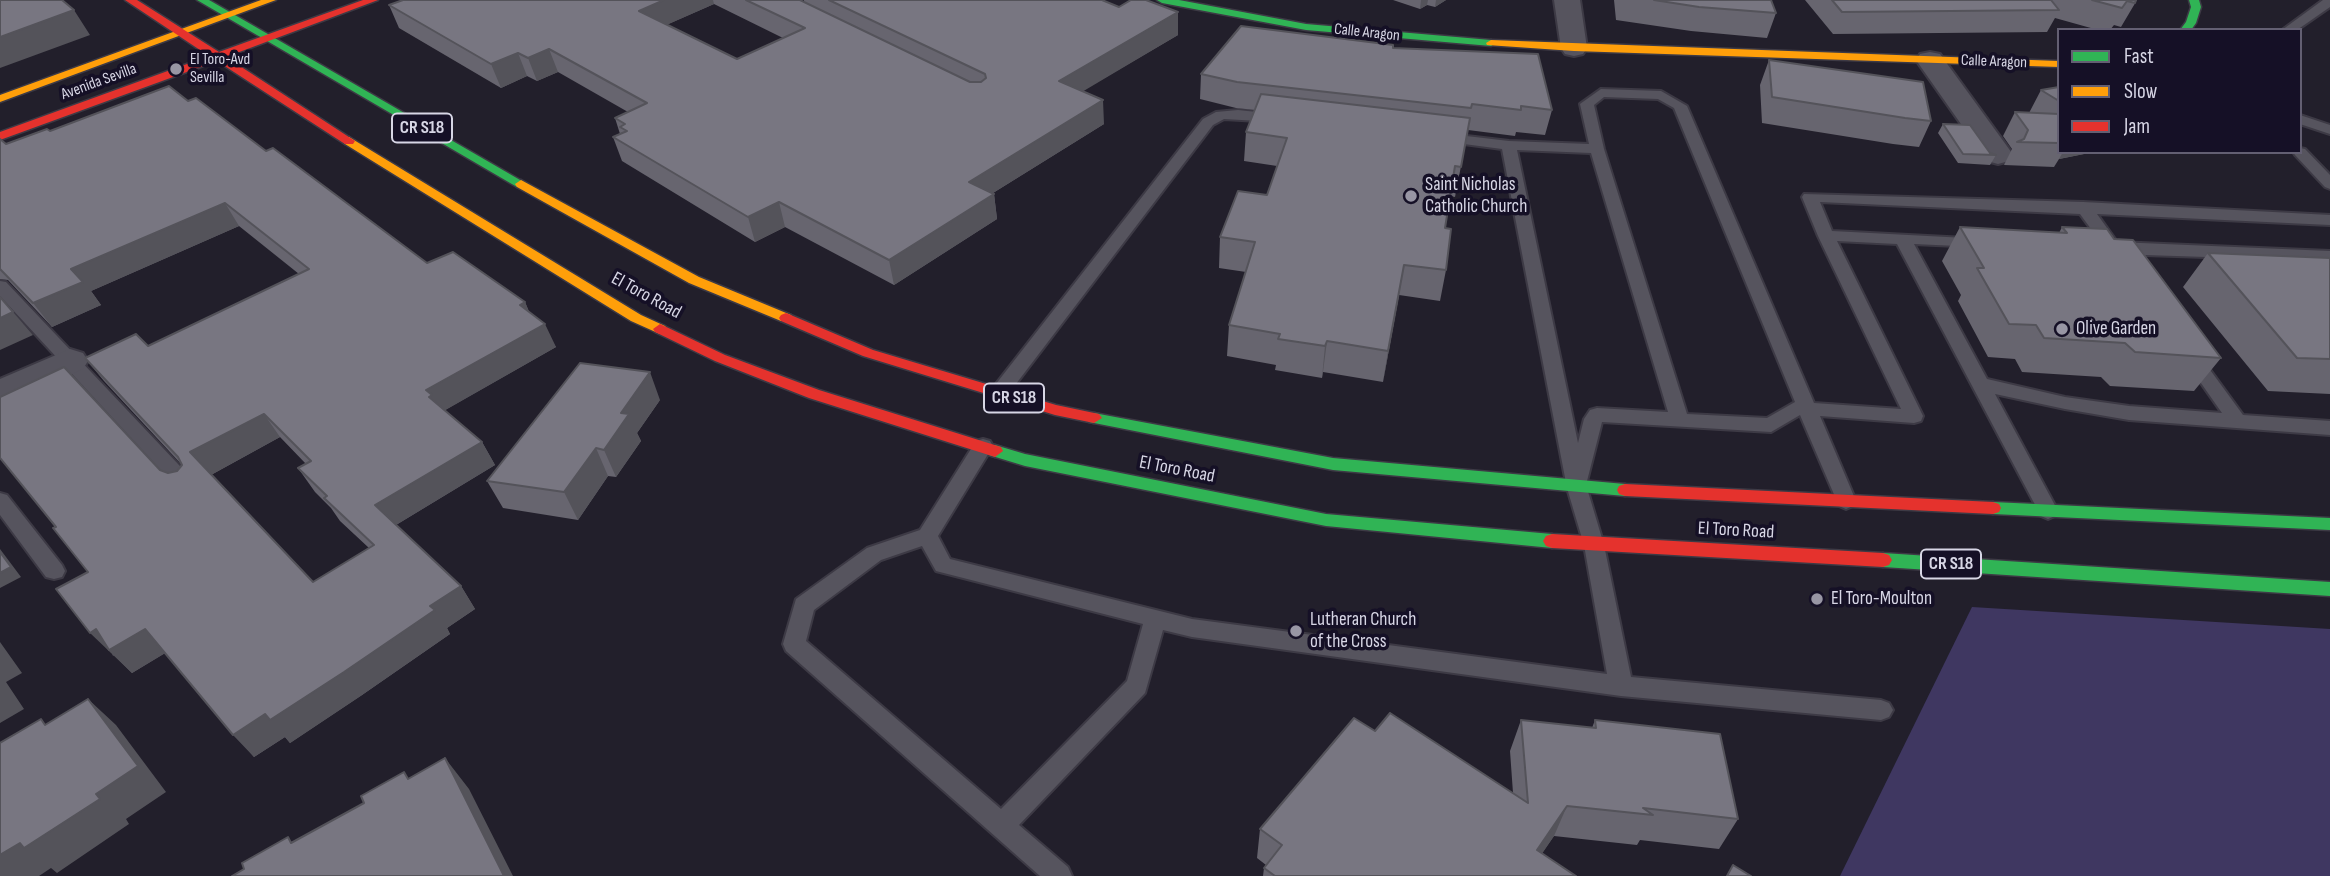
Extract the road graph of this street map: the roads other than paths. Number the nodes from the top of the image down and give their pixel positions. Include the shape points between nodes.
1 (130, 0) edge
2 (202, 0) edge
3 (271, 0) edge
4 (333, 0) edge
5 (1163, 0) edge
6 (1567, 0) edge
7 (2194, 0) edge
8 (2330, 1) edge
9 (367, 2) edge
10 (228, 16) junction
11 (2187, 28) edge
12 (2291, 28) edge
13 (181, 32) junction
14 (267, 38) junction
15 (1574, 48) junction
16 (218, 57) junction
17 (108, 59) junction
18 (1930, 60) junction
19 (2057, 64) edge
20 (144, 84) junction
21 (0, 99) edge
22 (1292, 120) edge
23 (2302, 120) edge
24 (45, 121) junction
25 (2330, 130) edge
26 (0, 136) edge
27 (1427, 136) edge
28 (1508, 145) junction
29 (1597, 149) junction
30 (0, 150) edge
31 (2302, 154) edge
32 (1998, 155) edge
33 (2330, 184) edge
34 (2083, 207) junction
35 (2330, 220) edge
36 (1826, 236) junction
37 (1903, 239) junction
38 (1994, 243) edge
39 (2086, 246) edge
40 (2113, 247) junction
41 (2330, 256) edge
42 (2128, 269) edge
43 (0, 286) edge
44 (2183, 345) edge
45 (70, 361) junction
46 (1980, 384) junction
47 (999, 393) junction
48 (0, 394) edge
49 (1809, 409) junction
50 (1679, 419) junction
51 (2237, 420) junction
52 (2330, 428) edge
53 (983, 446) junction
54 (188, 487) edge
55 (1577, 488) junction
56 (0, 500) edge
57 (1846, 501) junction
58 (2048, 511) junction
59 (2330, 524) edge
60 (927, 536) junction
61 (1594, 545) junction
62 (54, 570) dead end
63 (2330, 589) edge
64 (1155, 619) junction
65 (1621, 687) junction
66 (1881, 710) dead end
67 (1001, 826) junction
68 (1059, 876) edge

1 - 13 main road, El Toro Road / CR S18
2 - 10 main road, El Toro Road / CR S18
3 - 10 main road
4 - 9 main road
5 - 15 main road, Calle Aragon via 1306,27
6 - 15 street
7 - 11 main road via 2196,7
8 - 12 lane
9 - 14 main road
10 - 13 main road, Avenida Sevilla
10 - 14 main road, El Toro Road / CR S18
13 - 16 main road, El Toro Road / CR S18
13 - 17 main road, Avenida Sevilla
14 - 16 main road, Avenida Sevilla
14 - 47 main road, El Toro Road / CR S18 via 694,280 868,353
15 - 18 main road, Calle Aragon
16 - 20 main road, Avenida Sevilla
16 - 53 main road, El Toro Road / CR S18 via 636,318 720,358 814,394
17 - 20 main road
17 - 21 main road, Avenida Sevilla
18 - 19 main road, Calle Aragon
18 - 32 street, Calle Aragon
20 - 24 main road, Avenida Sevilla
22 - 47 lane via 1238,114 1208,122
23 - 25 lane
24 - 26 main road
24 - 30 main road, Avenida Sevilla via 32,138
27 - 28 lane
28 - 29 lane
28 - 55 lane
29 - 49 lane via 1587,104 1601,93 1661,95 1679,106
29 - 50 lane
31 - 33 lane
34 - 35 lane
34 - 36 lane via 1810,197
34 - 40 lane
36 - 37 lane
36 - 49 lane via 1914,416
37 - 38 lane
37 - 46 lane
39 - 40 lane
40 - 41 lane
40 - 42 lane
43 - 45 lane
44 - 51 lane
45 - 48 street
45 - 54 lane
46 - 51 lane via 2129,413
46 - 58 lane
47 - 55 main road, El Toro Road / CR S18 via 1055,410 1333,464
49 - 50 lane via 1795,408 1771,425
49 - 57 lane
50 - 55 lane via 1597,415
51 - 52 lane
53 - 60 lane
53 - 61 main road, El Toro Road / CR S18 via 1025,460 1326,520
55 - 57 main road, El Toro Road / CR S18
55 - 61 lane
56 - 62 lane
57 - 58 main road, El Toro Road / CR S18
58 - 59 main road, El Toro Road / CR S18
60 - 64 lane via 943,565
60 - 67 lane via 874,554 804,606 794,644
61 - 63 main road, El Toro Road / CR S18
61 - 65 lane
64 - 65 lane via 1192,628
64 - 67 lane via 1137,686
65 - 66 lane
67 - 68 lane

